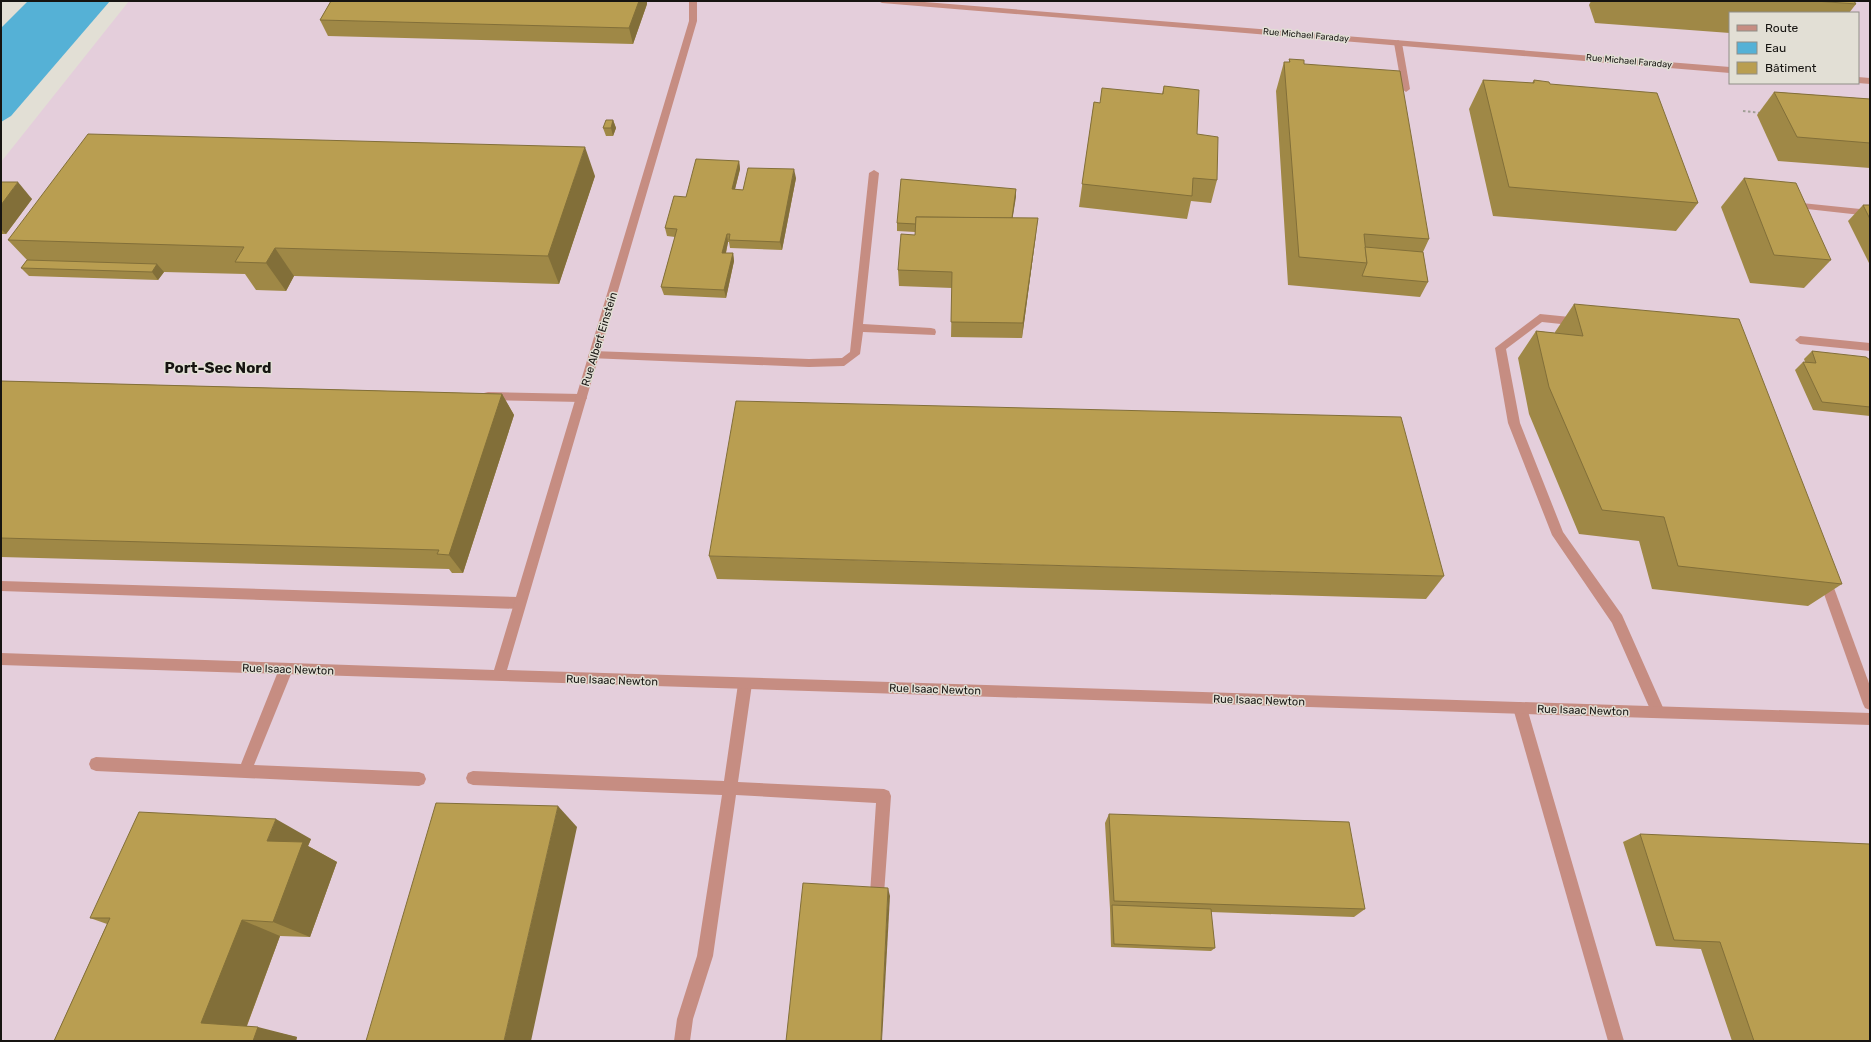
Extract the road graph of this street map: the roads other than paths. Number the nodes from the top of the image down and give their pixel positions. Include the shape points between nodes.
1 (692, 1) edge
2 (882, 1) edge
3 (1398, 43) junction
4 (1729, 70) edge
5 (1859, 80) edge
6 (1870, 81) edge
7 (1406, 89) dead end
8 (874, 173) dead end
9 (1791, 205) edge
10 (1870, 213) edge
11 (1595, 324) edge
12 (858, 328) junction
13 (931, 332) dead end
14 (1800, 340) dead end
15 (1870, 347) edge
16 (593, 355) junction
17 (478, 396) edge
18 (581, 398) junction
19 (1821, 570) edge
20 (1, 586) edge
21 (520, 603) junction
22 (1, 659) edge
23 (286, 669) junction
24 (499, 676) junction
25 (745, 684) junction
26 (1870, 704) edge
27 (1520, 708) junction
28 (1658, 712) junction
29 (1870, 719) edge
30 (96, 764) dead end
31 (245, 771) junction
32 (473, 778) dead end
33 (419, 779) dead end
34 (729, 788) junction
35 (877, 894) edge
36 (682, 1041) edge
37 (1616, 1041) edge

1 - 16 street, Rue Albert Einstein via 693,21
2 - 3 street, Rue Michael Faraday
3 - 4 street, Rue Michael Faraday
3 - 7 street
5 - 6 street
8 - 12 street
9 - 10 street
11 - 28 street via 1540,318 1500,348 1514,423 1558,535 1617,619
12 - 13 street
12 - 16 street via 855,354 844,362
14 - 15 street
16 - 18 street, Rue Albert Einstein
17 - 18 street
18 - 21 street, Rue Albert Einstein
19 - 26 street
20 - 21 street
21 - 24 street, Rue Albert Einstein
22 - 23 street, Rue Isaac Newton
23 - 24 street, Rue Isaac Newton
23 - 31 street
24 - 25 street, Rue Isaac Newton
25 - 27 street, Rue Isaac Newton
25 - 34 street
27 - 28 street, Rue Isaac Newton
27 - 37 street
28 - 29 street, Rue Isaac Newton
30 - 31 street
31 - 33 street
32 - 34 street
34 - 35 street via 884,796
34 - 36 street via 705,956 685,1019

